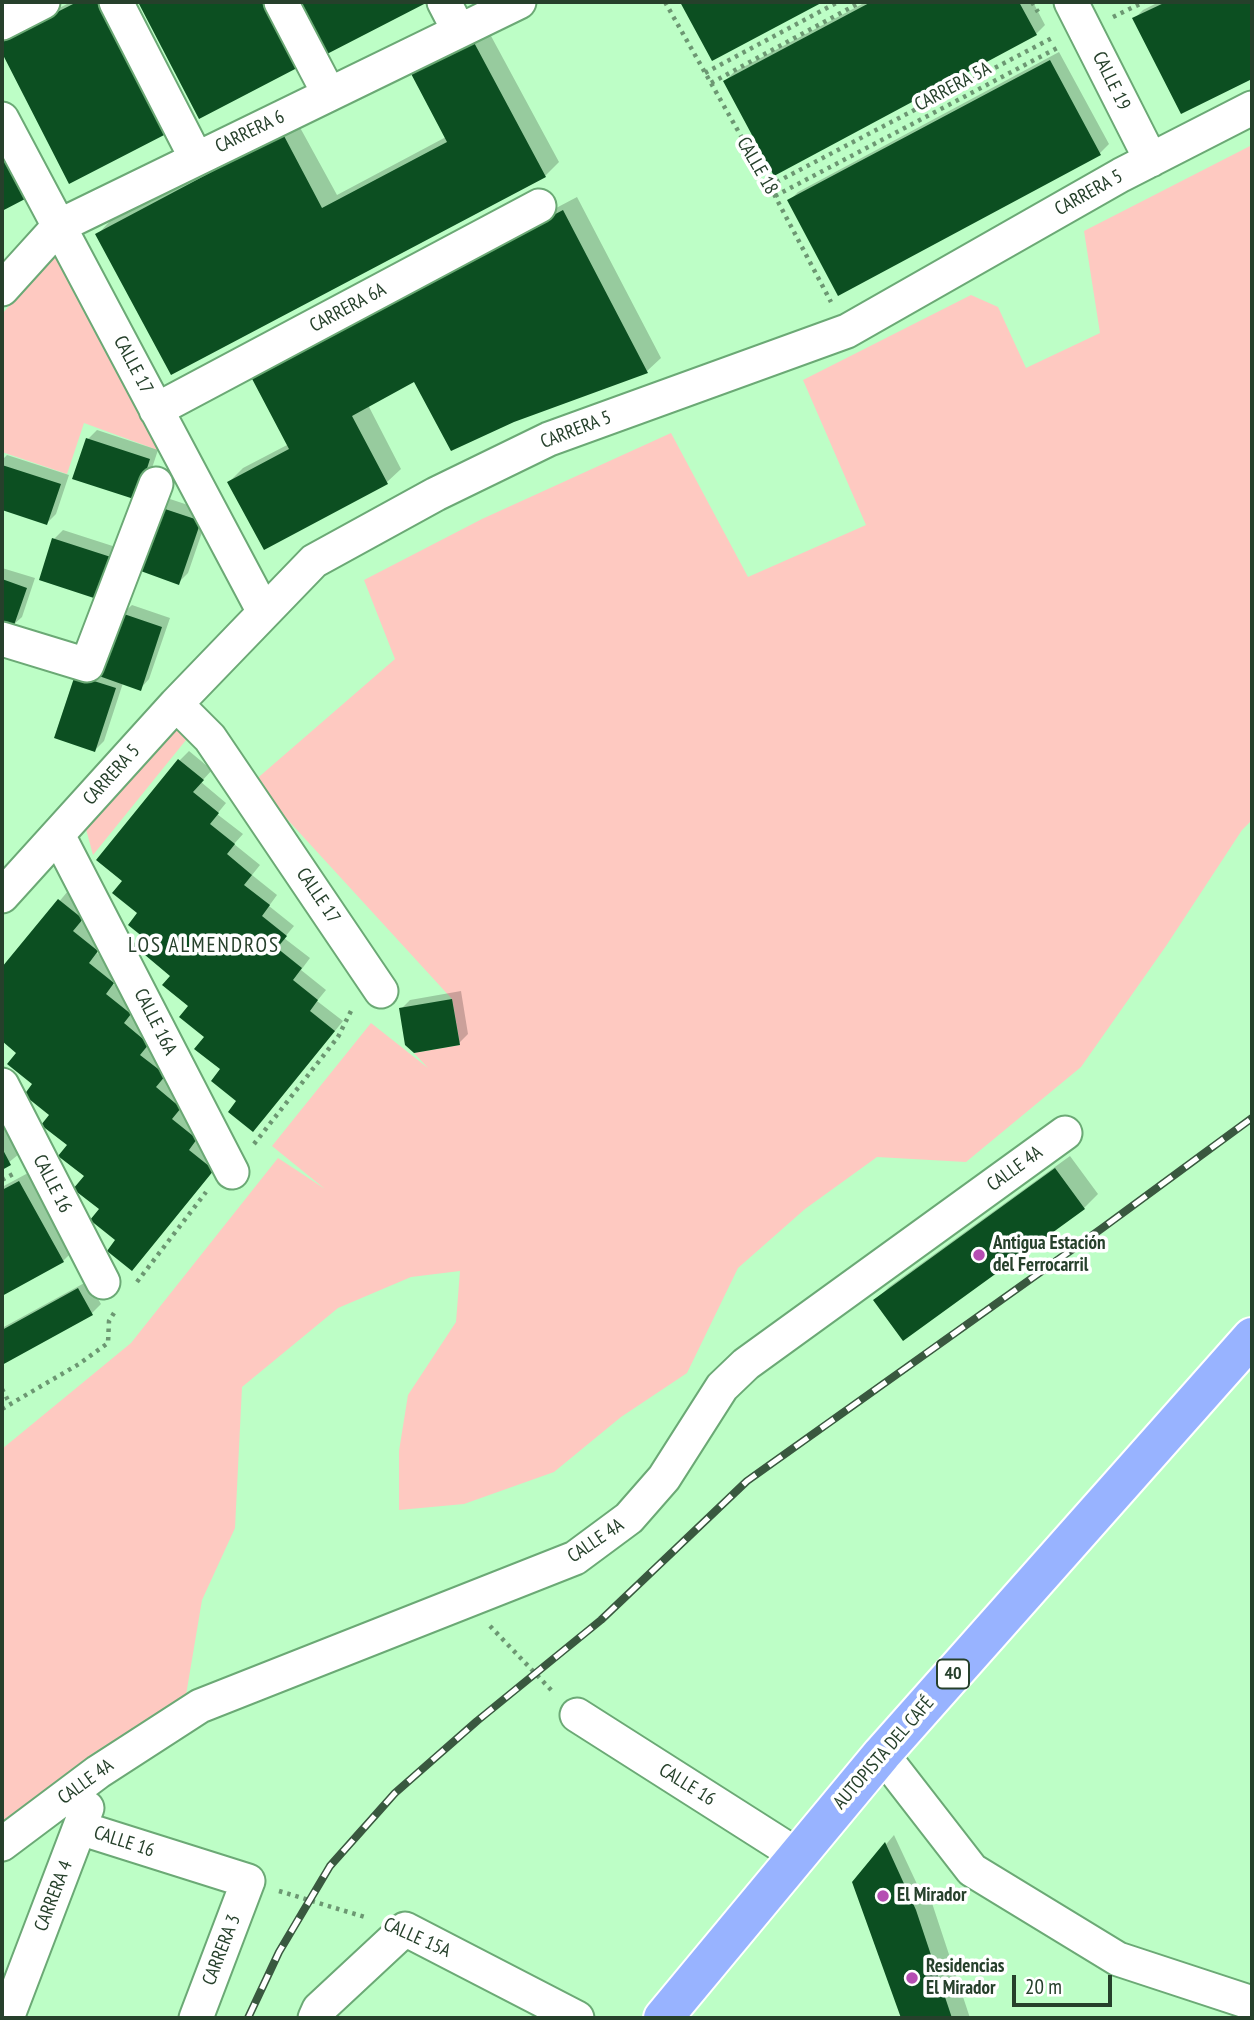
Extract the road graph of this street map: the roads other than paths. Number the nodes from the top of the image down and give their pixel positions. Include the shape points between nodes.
1 (43, 2) edge
2 (116, 2) edge
3 (281, 2) edge
4 (444, 2) edge
5 (519, 2) edge
6 (1080, 18) edge
7 (2, 23) edge
8 (459, 31) junction
9 (329, 94) junction
10 (1252, 108) edge
11 (2, 119) edge
12 (196, 158) junction
13 (1151, 160) junction
14 (539, 206) dead end
15 (59, 226) junction
16 (2, 289) edge
17 (156, 410) junction
18 (156, 484) dead end
19 (264, 612) junction
20 (2, 639) edge
21 (176, 704) junction
22 (58, 835) junction
23 (2, 896) edge
24 (381, 991) dead end
25 (2, 1085) edge
26 (1065, 1133) dead end
27 (232, 1172) dead end
28 (109, 1297) road end
29 (1252, 1337) edge
30 (576, 1715) road end
31 (882, 1754) junction
32 (98, 1772) junction
33 (80, 1828) junction
34 (2, 1844) edge
35 (797, 1855) junction
36 (248, 1881) joint
37 (1252, 2003) edge
38 (671, 2014) edge
39 (7, 2018) edge
40 (197, 2018) edge
41 (314, 2018) edge
42 (577, 2018) edge

1 - 7 street
2 - 12 street
3 - 9 street
4 - 8 street
5 - 8 street, CARRERA 6
6 - 13 street, CALLE 19
8 - 9 street, CARRERA 6
9 - 12 street, CARRERA 6
10 - 13 street, CARRERA 5
11 - 15 street, CALLE 17
12 - 15 street, CARRERA 6
13 - 19 street, CARRERA 5 via 847,331 549,439 436,494 314,561
14 - 17 street, CARRERA 6A
15 - 16 street, CARRERA 6
15 - 17 street, CALLE 17
17 - 19 street, CALLE 17
18 - 20 street via 87,665
19 - 21 street, CARRERA 5
21 - 22 street, CARRERA 5
21 - 24 street, CALLE 17 via 210,738
22 - 23 street, CARRERA 5
22 - 27 street, CALLE 16A
25 - 28 street, CALLE 16
26 - 32 street, CALLE 4A via 746,1364 722,1387 664,1478 629,1518 575,1558 200,1706
29 - 31 highway, AUTOPISTA DEL CAFÉ / 40
30 - 35 street, CALLE 16
31 - 35 highway, AUTOPISTA DEL CAFÉ / 40
31 - 37 street via 972,1870 1118,1959
32 - 33 street, CARRERA 4
32 - 34 street, CALLE 4A
33 - 36 street, CALLE 16
33 - 39 street, CARRERA 4
35 - 38 highway, AUTOPISTA DEL CAFÉ / 40
36 - 40 street, CARRERA 3
41 - 42 street, CALLE 15A via 405,1929

